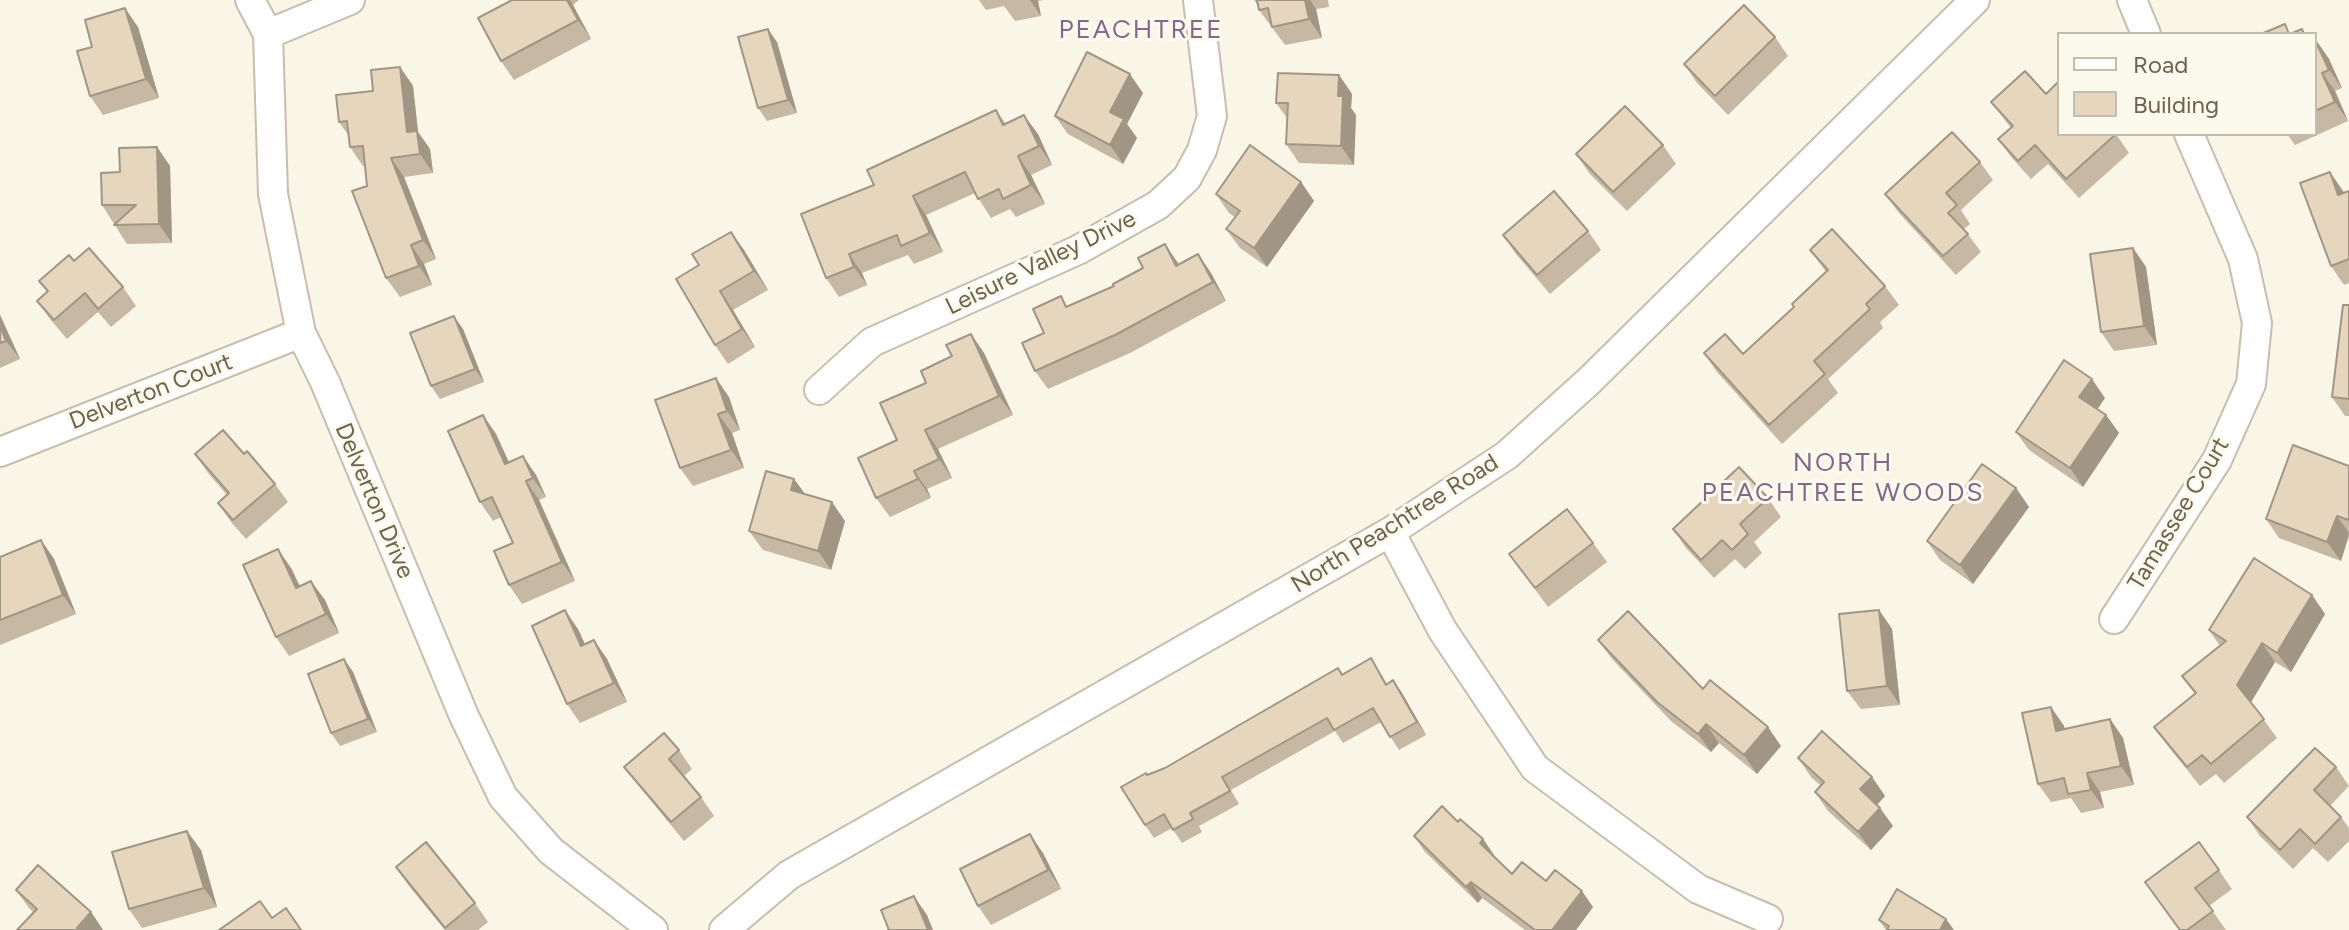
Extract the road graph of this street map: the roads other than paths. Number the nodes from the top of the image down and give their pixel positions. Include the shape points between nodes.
1 (250, 0) edge
2 (350, 0) edge
3 (1198, 0) edge
4 (1975, 0) edge
5 (2132, 0) edge
6 (2145, 32) edge
7 (268, 34) junction
8 (2190, 136) edge
9 (301, 333) junction
10 (819, 390) dead end
11 (0, 452) edge
12 (1390, 532) junction
13 (2114, 619) dead end
14 (1768, 919) dead end
15 (653, 930) edge
16 (724, 930) edge

1 - 7 street, Delverton Drive
2 - 7 street
3 - 10 street, Leisure Valley Drive via 1212,116 1187,178 1158,205 1078,250 872,342
4 - 12 street, North Peachtree Road via 1566,402 1507,455
5 - 6 street
7 - 9 street, Delverton Drive via 273,194
8 - 13 street, Tamassee Court via 2243,259 2257,323 2251,384 2217,460
9 - 11 street, Delverton Court
9 - 15 street, Delverton Drive via 503,797 551,851
12 - 14 street via 1443,631 1535,768 1698,889
12 - 16 street, North Peachtree Road via 789,875

